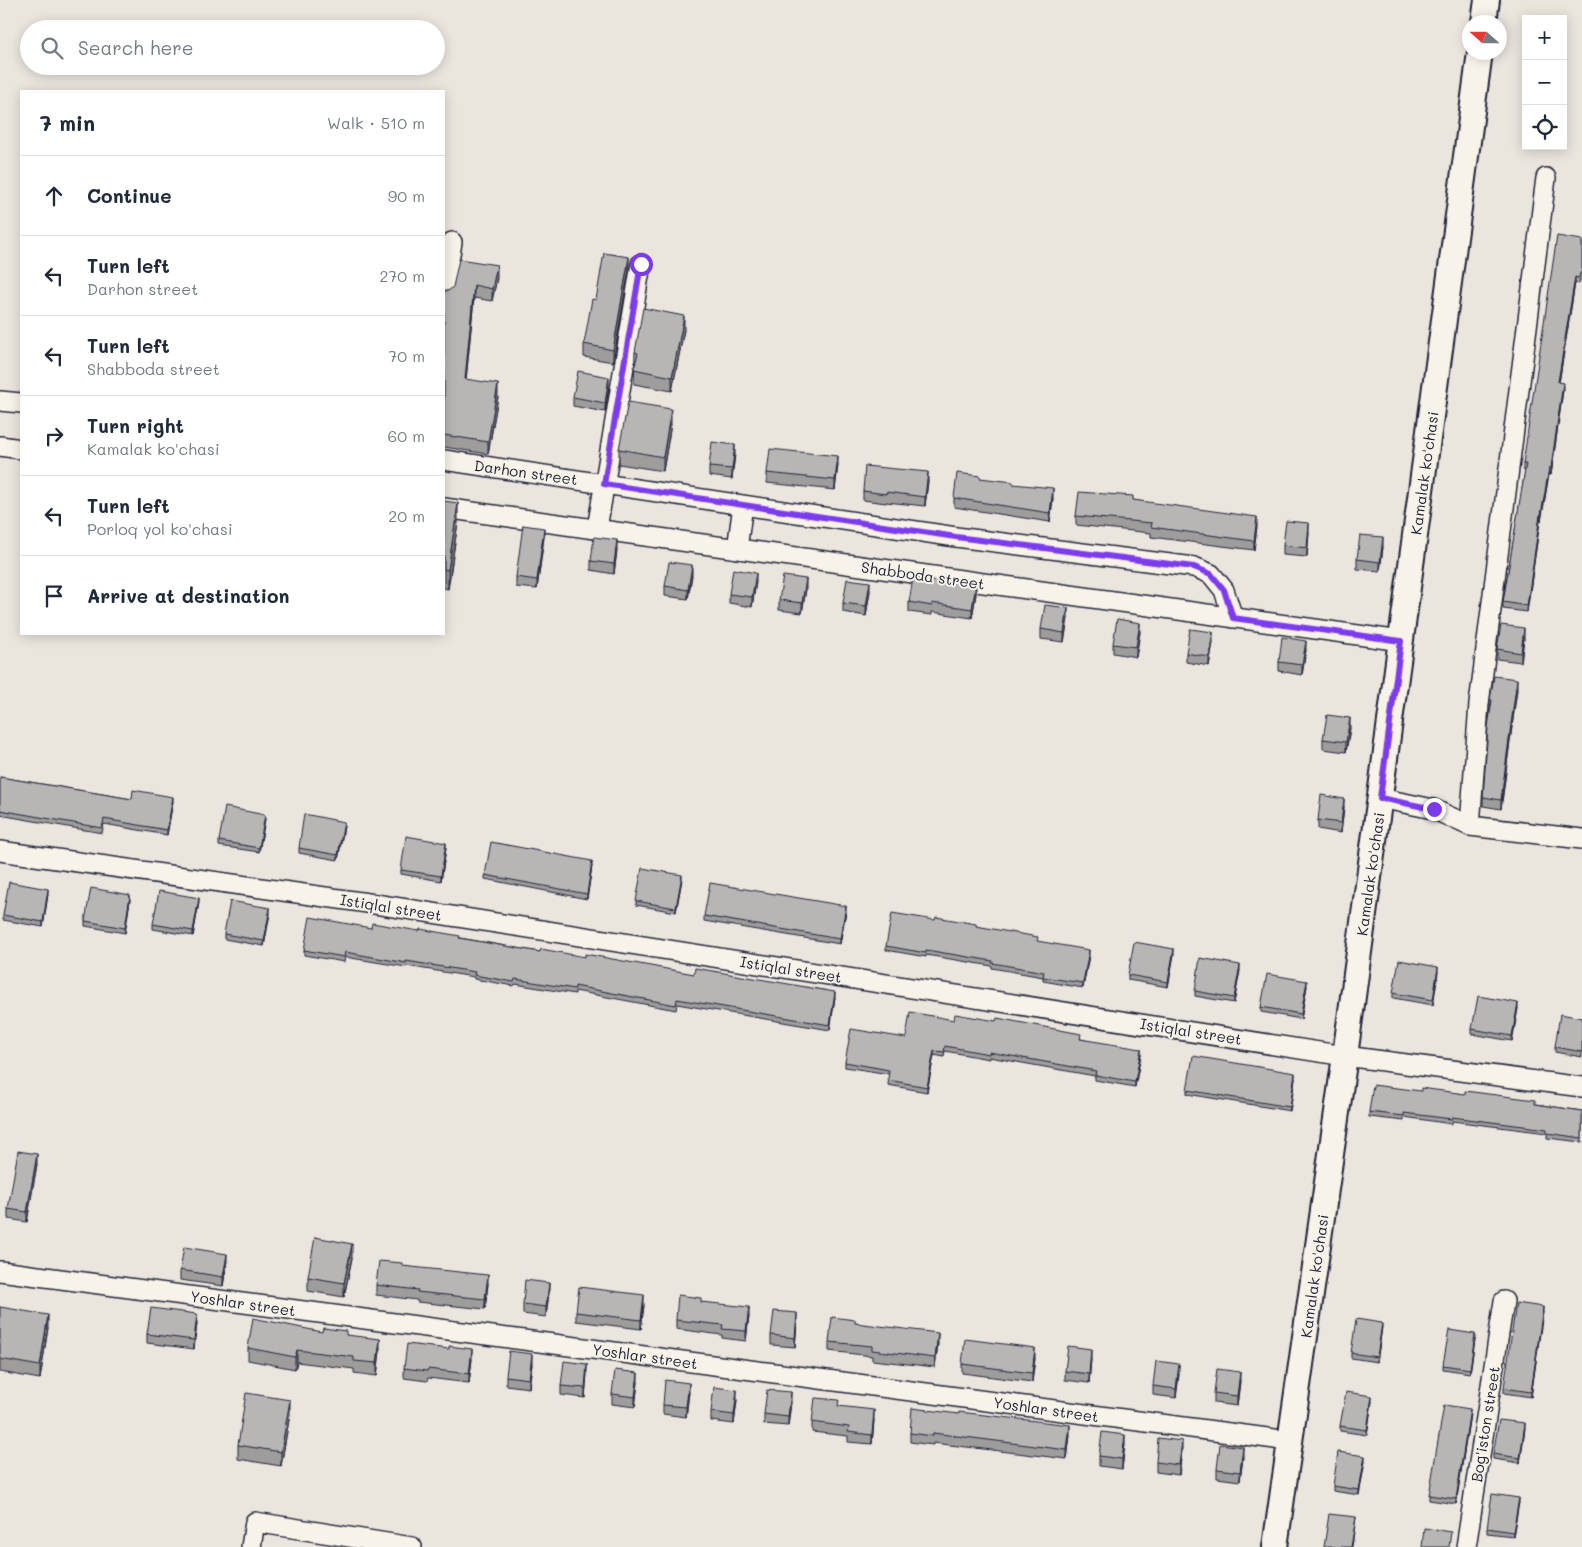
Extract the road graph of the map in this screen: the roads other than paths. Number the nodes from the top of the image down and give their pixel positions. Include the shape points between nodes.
1 (1487, 0) edge
2 (1485, 15) edge
3 (1479, 60) edge
4 (1546, 178) dead end
5 (452, 242) dead end
6 (641, 264) dead end
7 (445, 287) edge
8 (0, 401) edge
9 (20, 403) edge
10 (0, 446) edge
11 (20, 449) edge
12 (445, 460) edge
13 (604, 484) junction
14 (743, 505) junction
15 (445, 508) edge
16 (597, 529) junction
17 (737, 549) junction
18 (1233, 618) junction
19 (1401, 641) junction
20 (1380, 798) junction
21 (1470, 826) junction
22 (1582, 839) edge
23 (0, 851) edge
24 (1345, 1056) junction
25 (1582, 1087) edge
26 (0, 1271) edge
27 (1504, 1301) dead end
28 (1290, 1441) junction
29 (251, 1547) edge
30 (412, 1547) edge
31 (1274, 1547) edge
32 (1466, 1547) edge

1 - 2 main road
3 - 19 main road, Kamalak ko'chasi
4 - 21 street via 1479,704
5 - 7 street
6 - 13 street
8 - 9 street
10 - 11 street
12 - 13 street, Darhon street
13 - 14 street, Darhon street
13 - 16 street
14 - 17 street
14 - 18 street, Darhon street via 956,537 1194,567 1211,574 1224,590
15 - 16 street, Shabboda street
16 - 17 street, Shabboda street
17 - 18 street, Shabboda street
18 - 19 street, Shabboda street
19 - 20 main road, Kamalak ko'chasi
20 - 21 street via 1434,809
20 - 24 main road, Kamalak ko'chasi
21 - 22 street
23 - 24 street, Istiqlal street via 375,904
24 - 25 street, Istiqlal street
24 - 28 main road, Kamalak ko'chasi
26 - 28 street, Yoshlar street
27 - 32 street, Bog'iston street
28 - 31 main road, Kamalak ko'chasi
29 - 30 street via 255,1522

